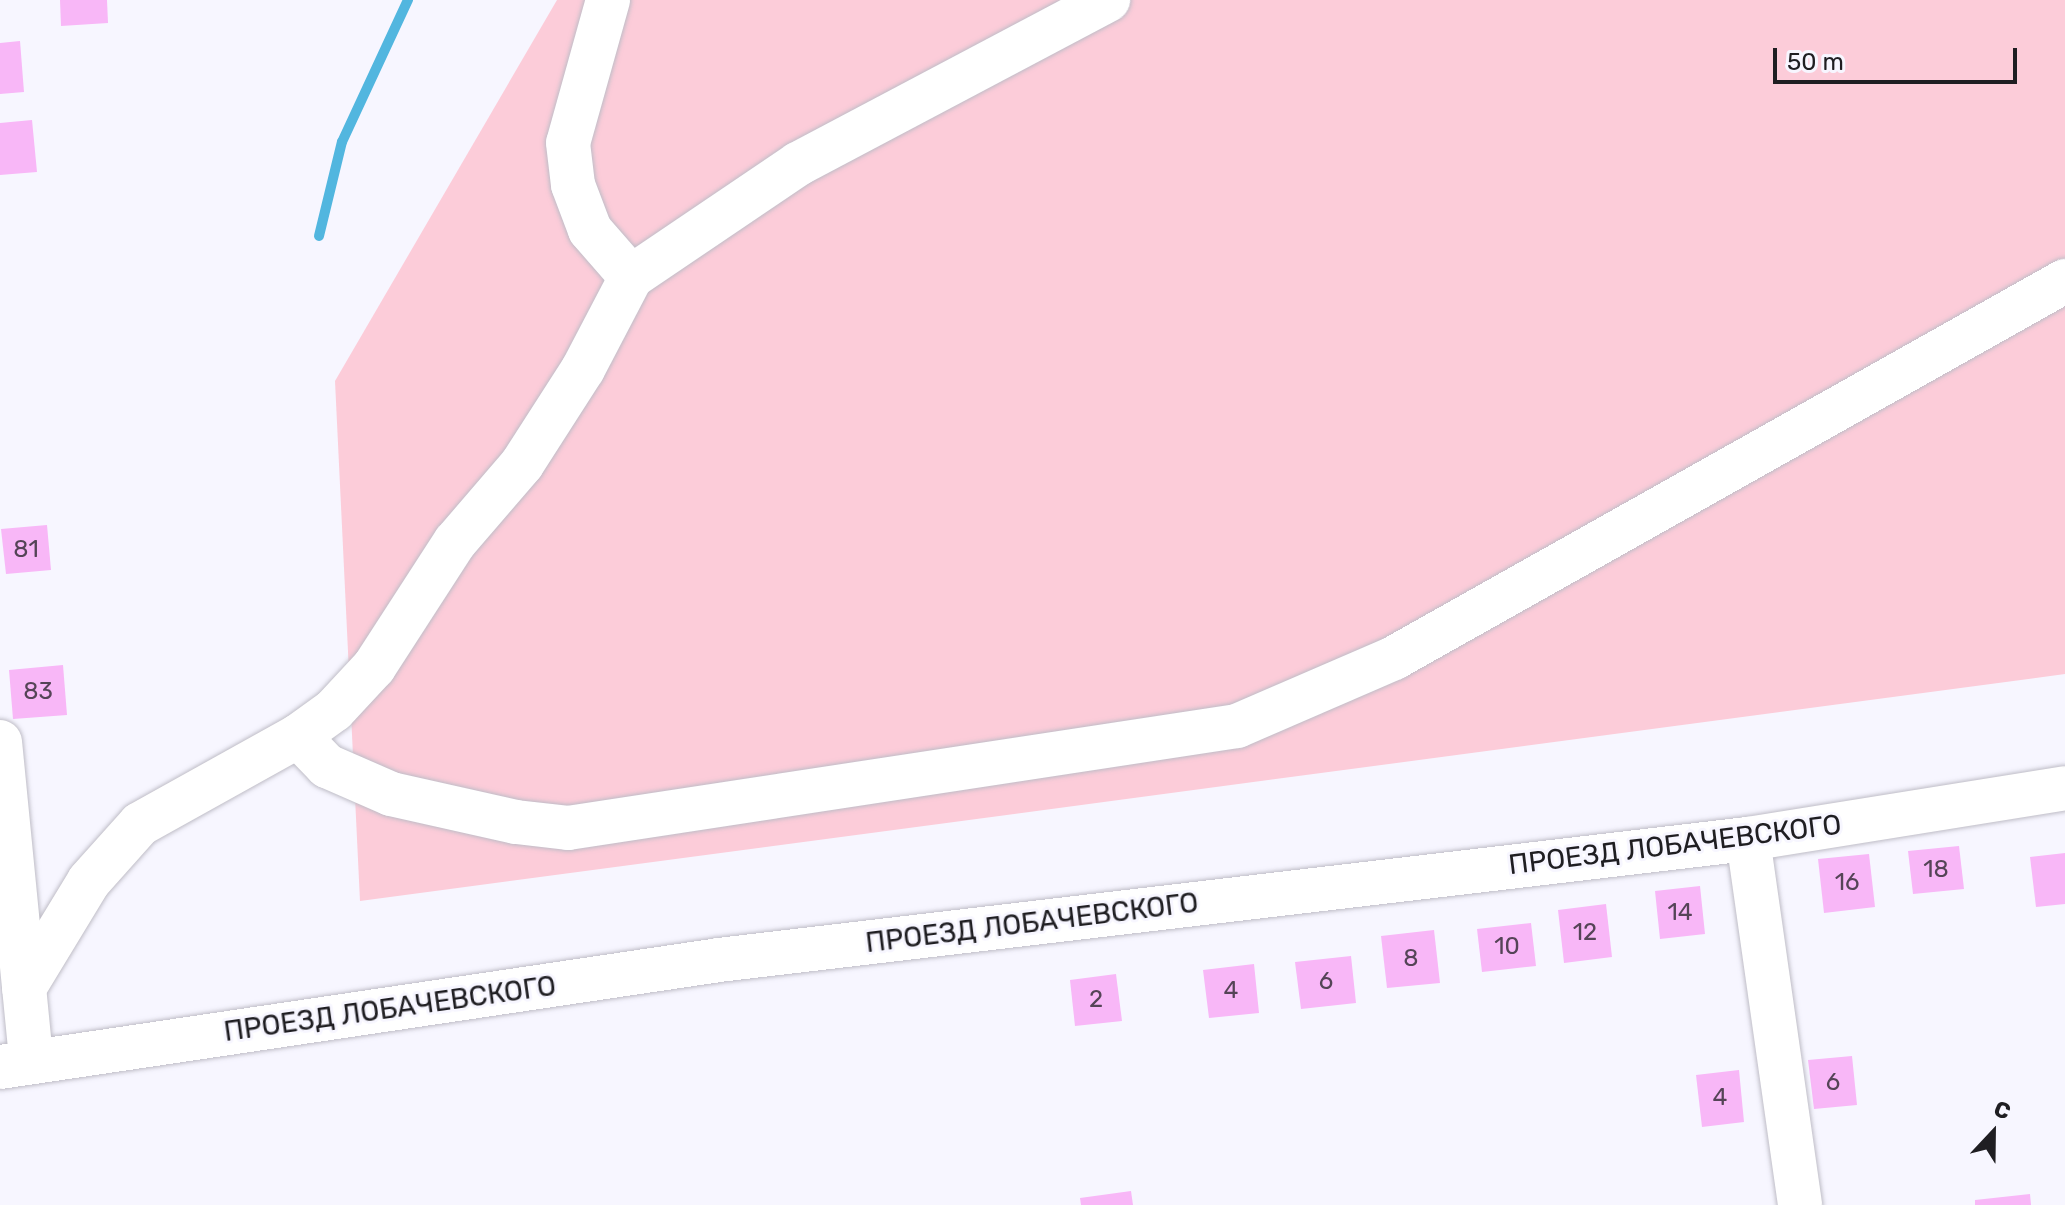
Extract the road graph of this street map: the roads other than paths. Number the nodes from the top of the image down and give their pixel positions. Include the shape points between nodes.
1 (608, 0) edge
2 (1108, 0) edge
3 (631, 277) junction
4 (2065, 281) edge
5 (298, 736) junction
6 (0, 742) edge
7 (2065, 788) edge
8 (1748, 839) junction
9 (24, 988) junction
10 (15, 1064) edge
11 (1800, 1205) edge

1 - 3 street via 568,143 573,185 590,230
2 - 3 street via 798,164
3 - 5 street via 583,369 522,464 455,542 374,667 334,710
4 - 5 street via 1394,658 1237,726 568,828 391,794 327,766
5 - 9 street via 140,824 89,881
6 - 9 street
7 - 8 street, ПРОЕЗД ЛОБАЧЕВСКОГО
8 - 10 street, ПРОЕЗД ЛОБАЧЕВСКОГО via 719,960
8 - 11 street
9 - 10 street

